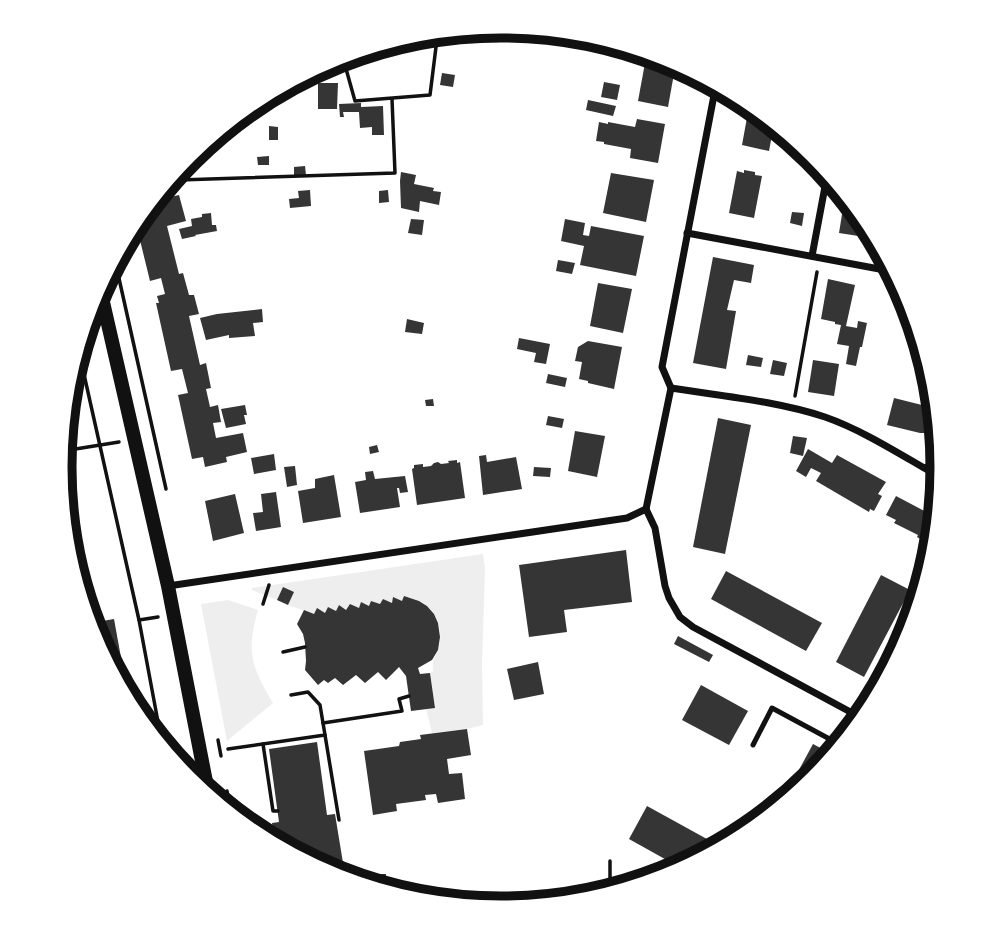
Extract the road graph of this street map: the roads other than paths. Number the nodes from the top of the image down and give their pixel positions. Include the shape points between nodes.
1 (714, 95) edge
2 (826, 187) edge
3 (687, 233) junction
4 (816, 256) junction
5 (881, 269) edge
6 (104, 306) edge
7 (671, 388) junction
8 (930, 464) edge
9 (923, 468) junction
10 (930, 472) edge
11 (646, 509) junction
12 (168, 586) junction
13 (853, 713) edge
14 (832, 740) edge
15 (752, 745) dead end
16 (205, 778) edge

1 - 3 street
2 - 4 street
3 - 4 street
3 - 7 street via 662,367
4 - 5 street
6 - 12 main road
7 - 9 street via 826,418
7 - 11 street
8 - 9 lane
9 - 10 street
11 - 12 street via 627,518
11 - 13 street via 655,528 665,586 680,617
12 - 16 main road
14 - 15 lane via 772,708

